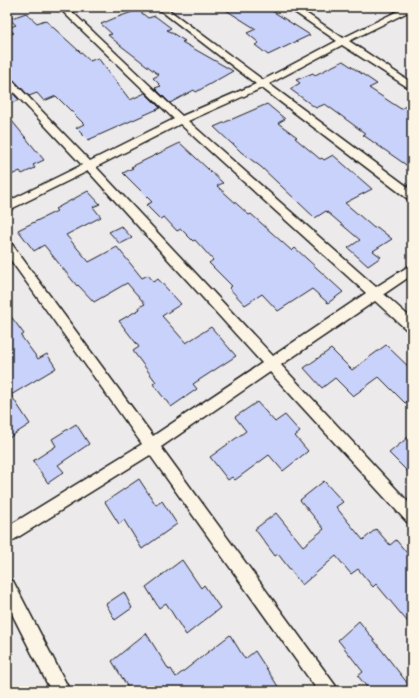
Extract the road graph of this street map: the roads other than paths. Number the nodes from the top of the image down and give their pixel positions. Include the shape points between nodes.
1 (62, 7) edge
2 (160, 7) edge
3 (291, 7) edge
4 (412, 7) edge
5 (343, 40) junction
6 (7, 80) edge
7 (262, 84) junction
8 (412, 87) edge
9 (181, 120) junction
10 (90, 167) junction
11 (412, 196) edge
12 (7, 208) edge
13 (7, 246) edge
14 (412, 269) edge
15 (376, 294) junction
16 (412, 327) edge
17 (272, 364) junction
18 (151, 446) junction
19 (412, 517) edge
20 (7, 536) edge
21 (7, 587) edge
22 (61, 691) edge
23 (329, 691) edge

1 - 9 street
2 - 7 street
3 - 5 street
4 - 5 street
5 - 7 street
5 - 8 street
6 - 10 street
7 - 9 street
7 - 11 street
9 - 10 street
9 - 15 street
10 - 12 street
10 - 17 street
13 - 18 street
14 - 15 street
15 - 16 street
15 - 17 street
17 - 18 street
17 - 19 street
18 - 20 street
18 - 23 street
21 - 22 street

